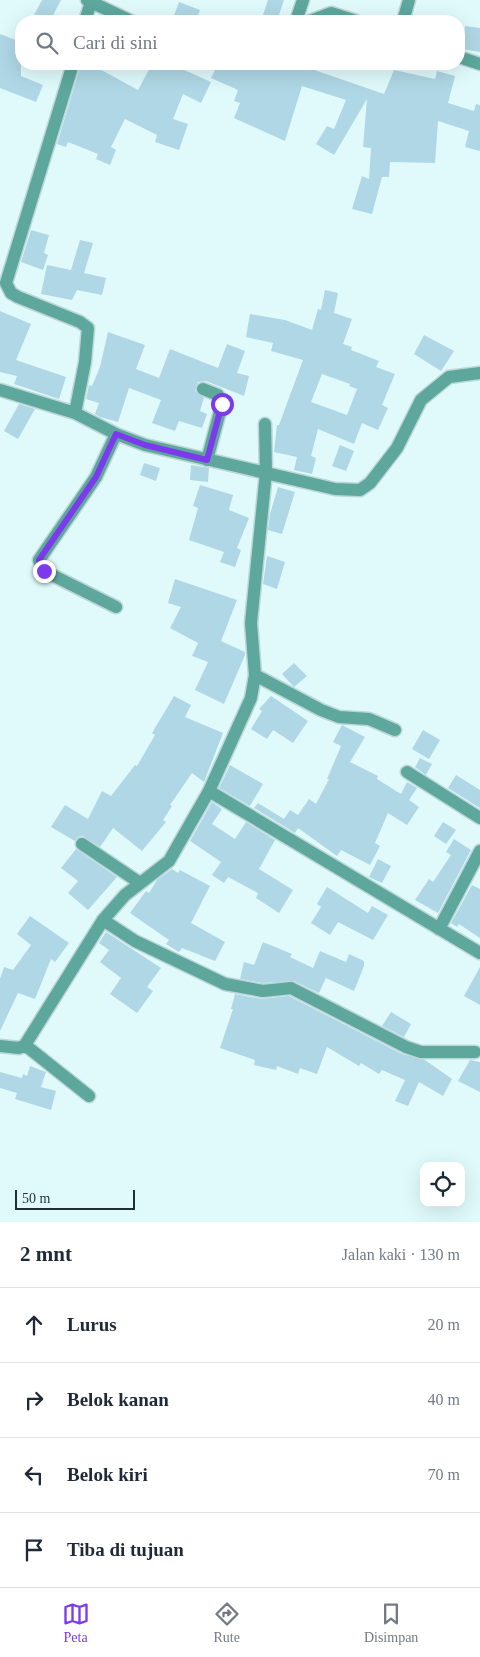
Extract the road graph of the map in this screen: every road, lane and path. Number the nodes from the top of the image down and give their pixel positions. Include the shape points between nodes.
1 (303, 0) edge
2 (409, 0) edge
3 (89, 1) edge
4 (86, 15) edge
5 (118, 15) edge
6 (298, 15) edge
7 (405, 15) edge
8 (465, 59) edge
9 (480, 64) edge
10 (70, 70) edge
11 (480, 373) edge
12 (203, 389) dead end
13 (0, 390) edge
14 (75, 413) junction
15 (265, 424) dead end
16 (116, 434) junction
17 (207, 460) junction
18 (266, 472) junction
19 (116, 607) dead end
20 (255, 675) junction
21 (395, 730) dead end
22 (407, 772) dead end
23 (209, 792) junction
24 (480, 818) edge
25 (82, 844) dead end
26 (480, 851) edge
27 (140, 884) junction
28 (104, 920) junction
29 (439, 929) junction
30 (480, 953) edge
31 (25, 1045) junction
32 (0, 1046) edge
33 (474, 1052) dead end
34 (89, 1096) dead end

1 - 6 street
2 - 7 street
3 - 4 street
3 - 5 street
8 - 9 street
10 - 14 street via 6,283 11,293 18,297 88,328
11 - 18 street via 449,377 421,400 397,448 370,483 360,490 335,489
12 - 17 street via 218,395 222,404
13 - 14 street
14 - 16 street
15 - 18 street
16 - 17 street via 145,445
16 - 19 street via 96,477 39,560 44,571
17 - 18 street
18 - 20 street via 251,624
20 - 21 street via 321,710 339,717 369,719
20 - 23 street via 251,698
22 - 24 street
23 - 27 street via 169,861
23 - 29 street
25 - 27 street
26 - 29 street
27 - 28 street via 125,895
28 - 31 street
28 - 33 street via 135,941 225,984 263,991 291,988 421,1052
29 - 30 street
31 - 32 street via 19,1048
31 - 34 street

